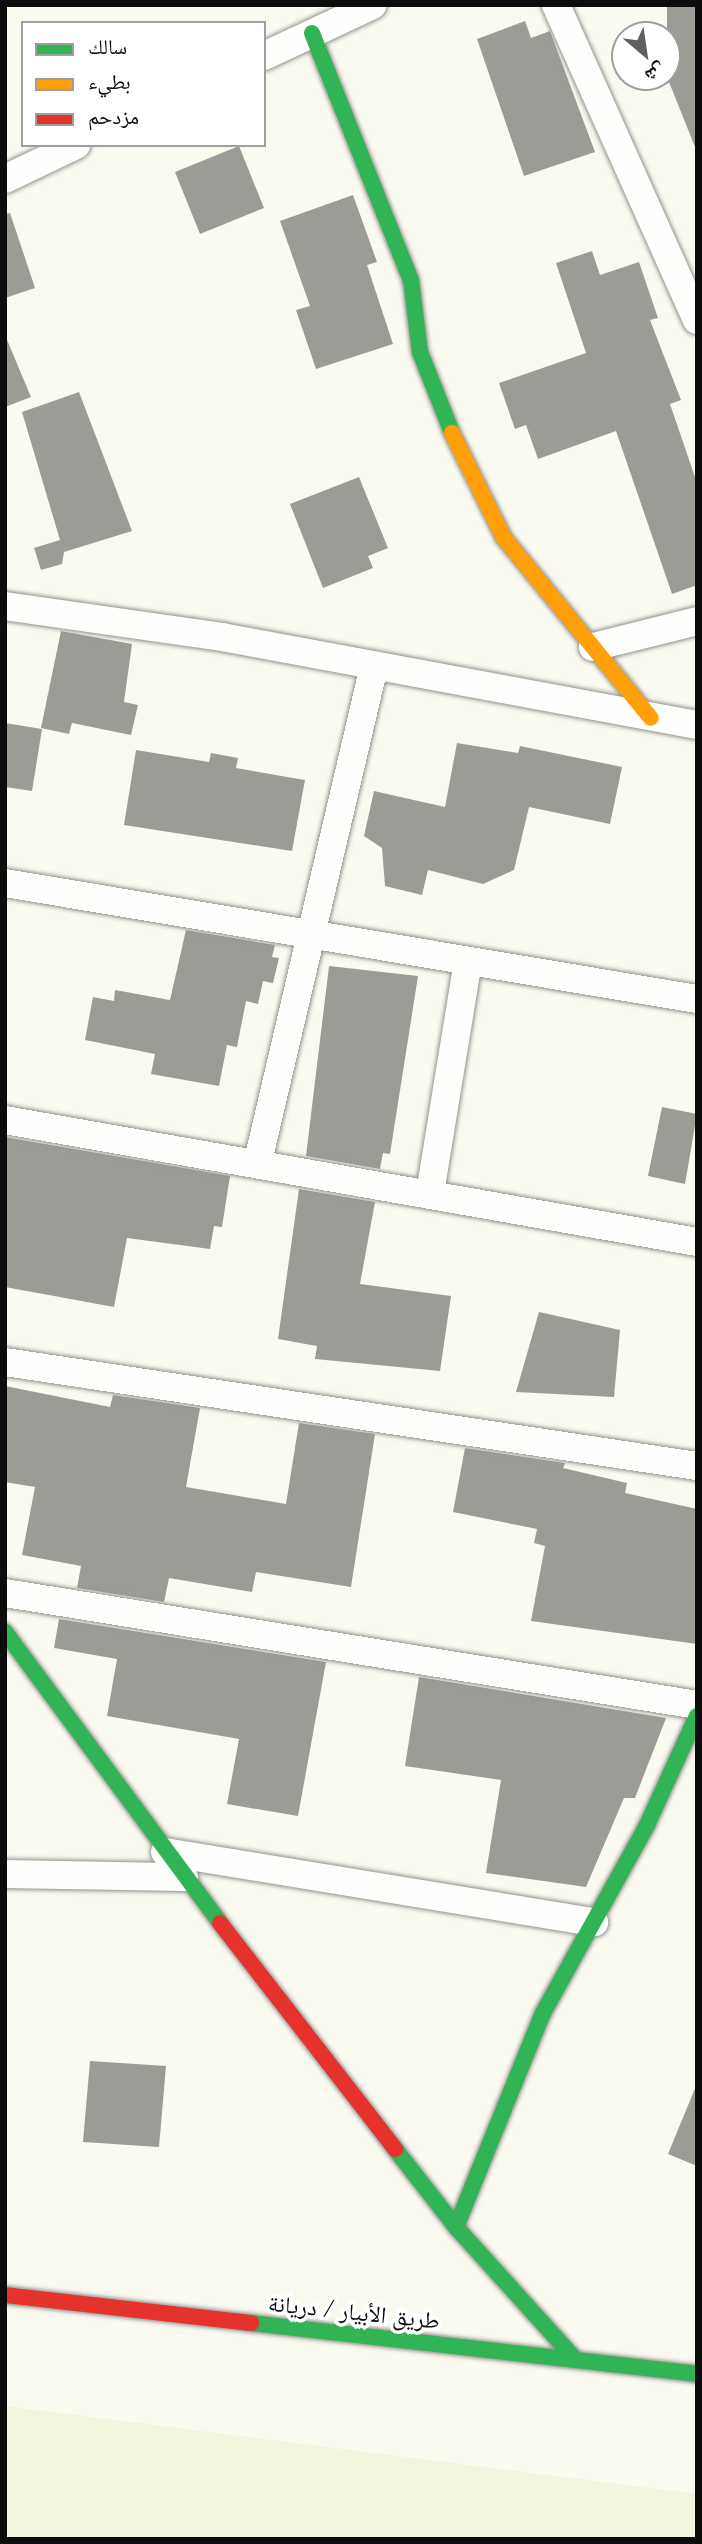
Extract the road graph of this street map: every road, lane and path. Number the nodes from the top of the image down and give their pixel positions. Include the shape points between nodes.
1 (373, 5) edge
2 (556, 5) edge
3 (312, 33) junction
4 (266, 55) edge
5 (72, 147) edge
6 (5, 179) edge
7 (697, 320) edge
8 (5, 606) edge
9 (697, 621) edge
10 (593, 647) junction
11 (374, 666) junction
12 (651, 718) junction
13 (697, 725) edge
14 (5, 883) edge
15 (308, 934) junction
16 (468, 961) junction
17 (697, 999) edge
18 (5, 1120) edge
19 (258, 1161) junction
20 (430, 1193) junction
21 (697, 1242) edge
22 (5, 1362) edge
23 (697, 1466) edge
24 (5, 1592) edge
25 (5, 1632) edge
26 (697, 1705) edge
27 (697, 1716) edge
28 (165, 1852) junction
29 (5, 1874) edge
30 (184, 1877) junction
31 (594, 1922) junction
32 (456, 2227) junction
33 (5, 2295) edge
34 (576, 2360) junction
35 (697, 2374) edge

1 - 3 street
2 - 7 street
3 - 4 street
3 - 10 street via 411,280 420,352 461,456 504,538
5 - 6 street
8 - 11 street
9 - 10 street
10 - 12 street
11 - 12 street
11 - 15 street
12 - 13 street
14 - 15 street
15 - 16 street
15 - 19 street
16 - 17 street
16 - 20 street
18 - 19 street
19 - 20 street
20 - 21 street
22 - 23 street
24 - 26 street
25 - 28 street
27 - 31 street
28 - 30 street
28 - 31 street
29 - 30 street
30 - 32 street
31 - 32 street via 543,2013
32 - 34 street
33 - 34 street, طريق الأبيار / دريانة
34 - 35 street, طريق الأبيار / دريانة

